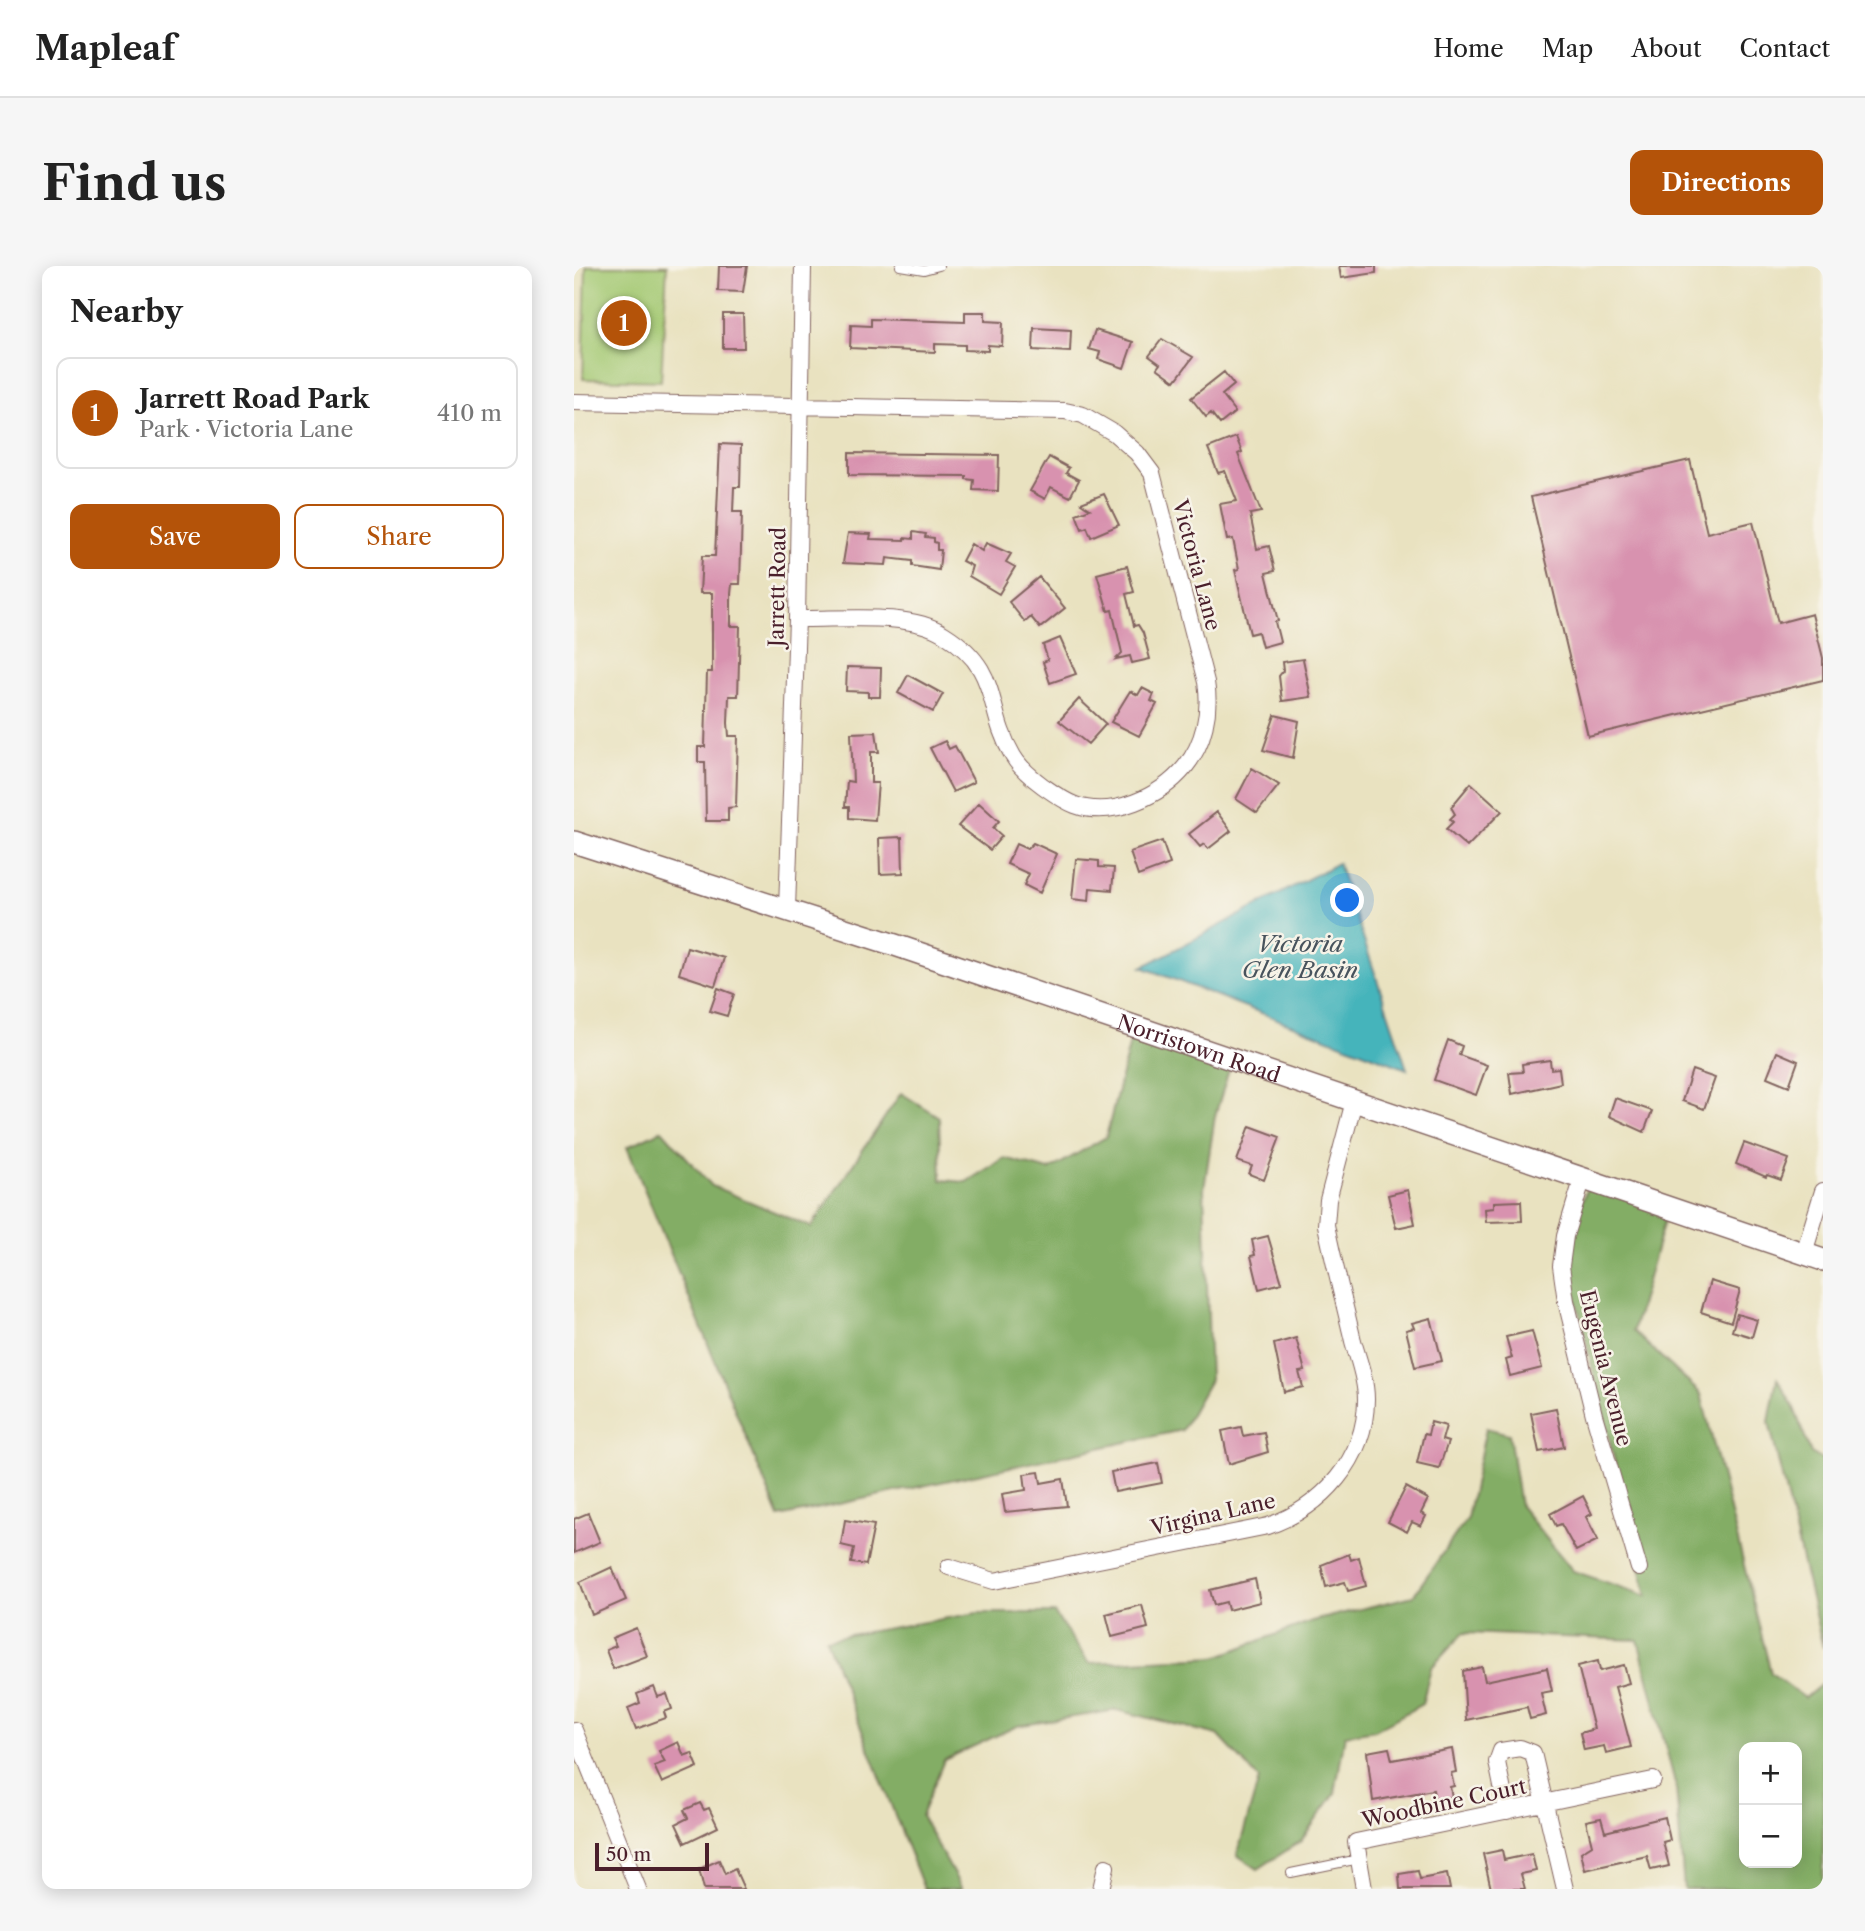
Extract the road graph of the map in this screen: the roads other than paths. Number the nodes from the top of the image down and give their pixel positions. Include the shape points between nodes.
1 (803, 266) edge
2 (900, 266) edge
3 (939, 266) edge
4 (574, 402) edge
5 (802, 407) junction
6 (797, 619) junction
7 (574, 842) edge
8 (787, 909) junction
9 (1354, 1101) junction
10 (1583, 1177) junction
11 (1823, 1191) edge
12 (1814, 1256) edge
13 (949, 1567) dead end
14 (1639, 1568) dead end
15 (574, 1730) edge
16 (1653, 1780) dead end
17 (1545, 1803) junction
18 (1507, 1811) junction
19 (1359, 1859) junction
20 (1106, 1867) dead end
21 (1291, 1873) dead end
22 (638, 1889) edge
23 (1101, 1889) edge
24 (1364, 1889) edge
25 (1565, 1889) edge

1 - 5 street, Jarrett Road
2 - 3 lane via 924,270
4 - 5 street, Victoria Lane
5 - 6 street, Jarrett Road
5 - 6 street, Victoria Lane via 1065,411 1083,415 1114,433 1152,473 1206,681 1205,724 1185,767 1156,791 1116,808 1075,805 1035,780 1013,755 983,670 943,633 913,621
6 - 8 street, Jarrett Road
7 - 8 main road, Norristown Road
8 - 9 main road, Norristown Road
9 - 10 main road, Norristown Road
9 - 13 street, Virgina Lane via 1328,1200 1326,1225 1366,1398 1356,1446 1329,1490 1286,1520 1240,1532 995,1581
10 - 12 main road, Norristown Road
10 - 14 street, Eugenia Avenue via 1565,1236 1566,1301
11 - 12 street
15 - 22 street
16 - 17 street, Woodbine Court
17 - 18 street, Woodbine Court
17 - 18 street, Woodbine Court via 1533,1752 1520,1748 1501,1751 1497,1762
17 - 25 street, Woodbine Court
18 - 19 street, Woodbine Court via 1356,1842
19 - 21 lane
19 - 24 street, Woodbine Court
20 - 23 street

